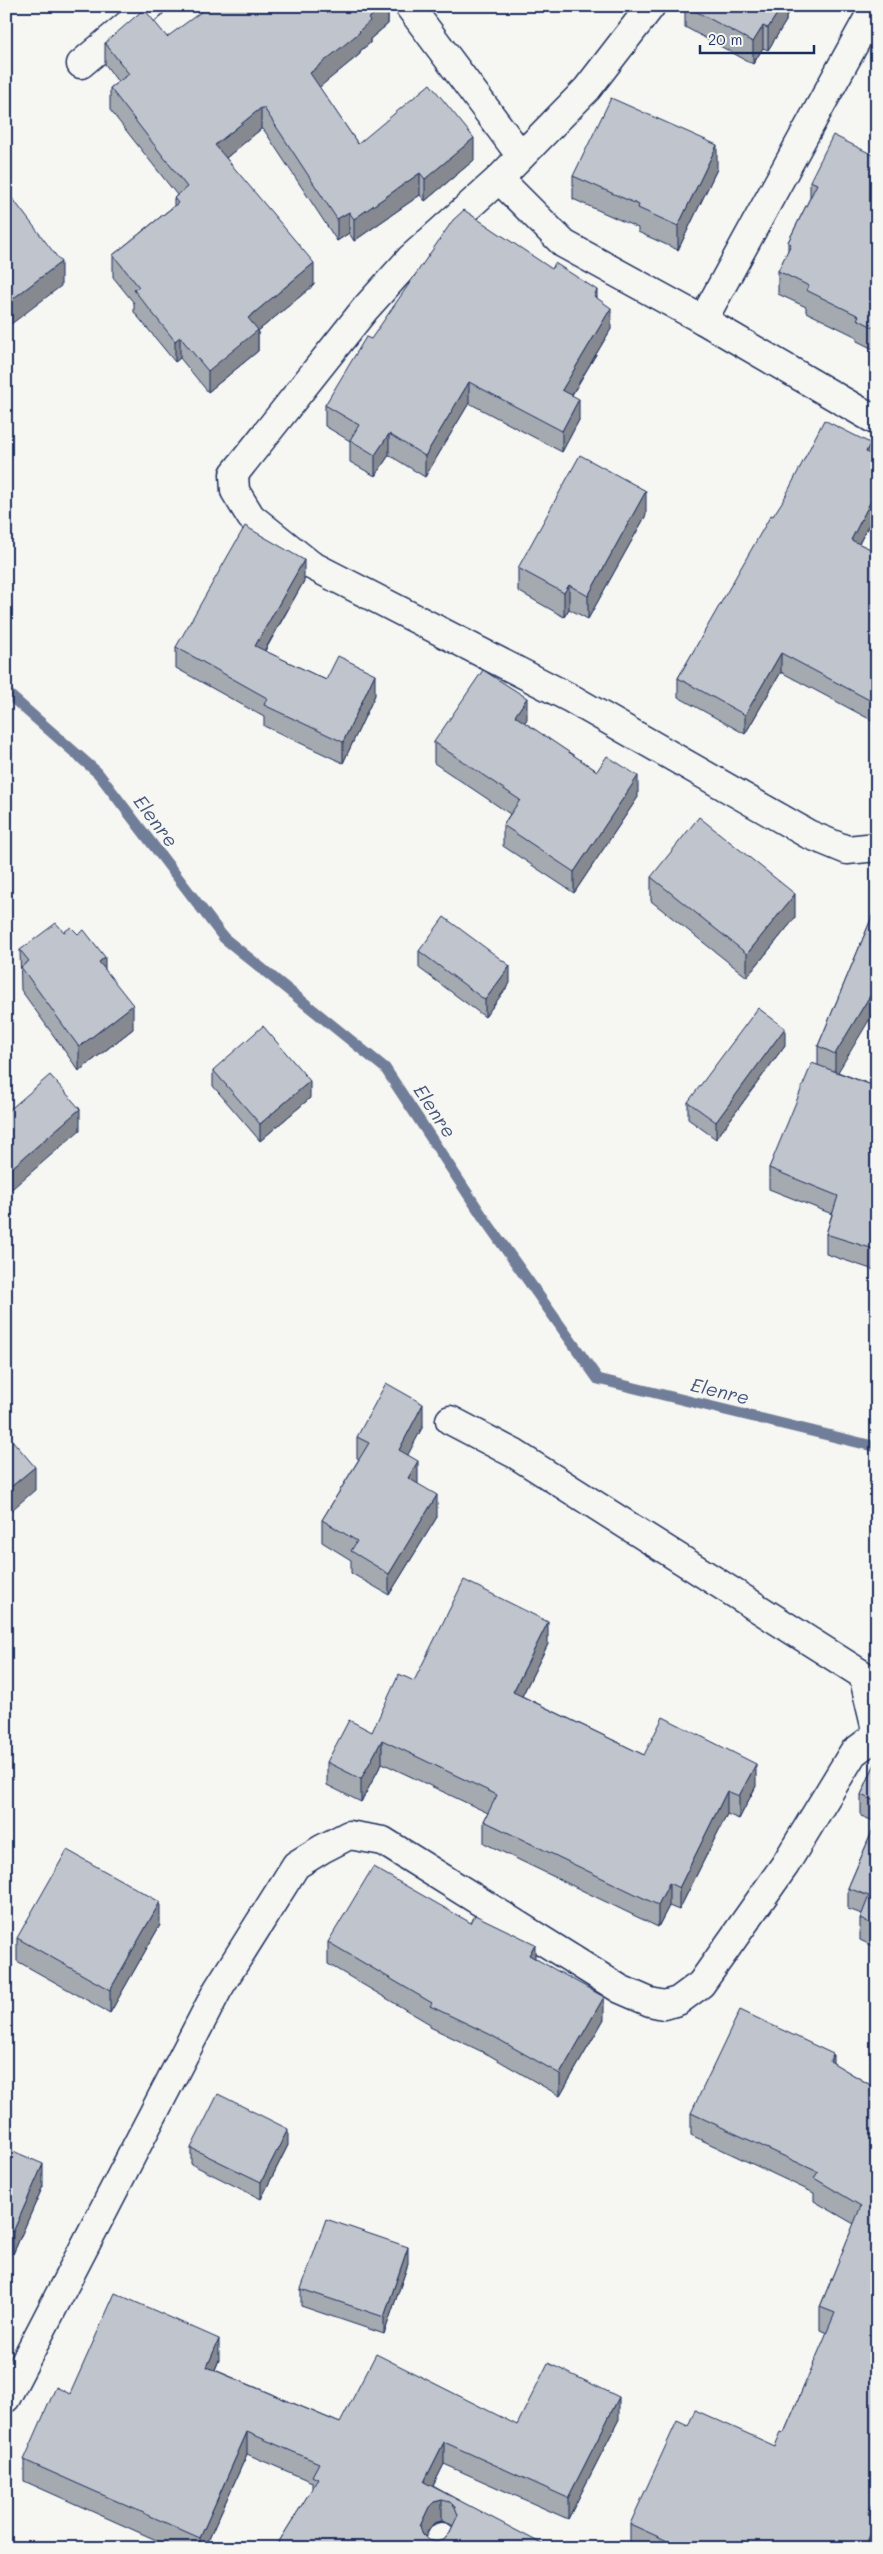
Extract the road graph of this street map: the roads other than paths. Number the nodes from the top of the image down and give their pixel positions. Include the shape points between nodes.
1 (150, 6) edge
2 (409, 6) edge
3 (651, 6) edge
4 (875, 6) edge
5 (81, 64) dead end
6 (521, 156) junction
7 (499, 179) junction
8 (703, 320) junction
9 (877, 421) edge
10 (877, 847) edge
11 (450, 1420) dead end
12 (877, 1734) edge
13 (6, 2398) edge

1 - 5 street
2 - 6 street
3 - 6 street via 587,88
4 - 8 street
6 - 7 street
7 - 8 street via 564,244
7 - 10 street via 411,258 234,474 235,491 250,518 311,565 572,699 808,834 847,850
8 - 9 street
11 - 12 street via 515,1454 863,1675
12 - 13 street via 853,1753 785,1865 701,1984 678,2000 664,2005 620,1989 382,1841 350,1835 296,1866 218,1990

